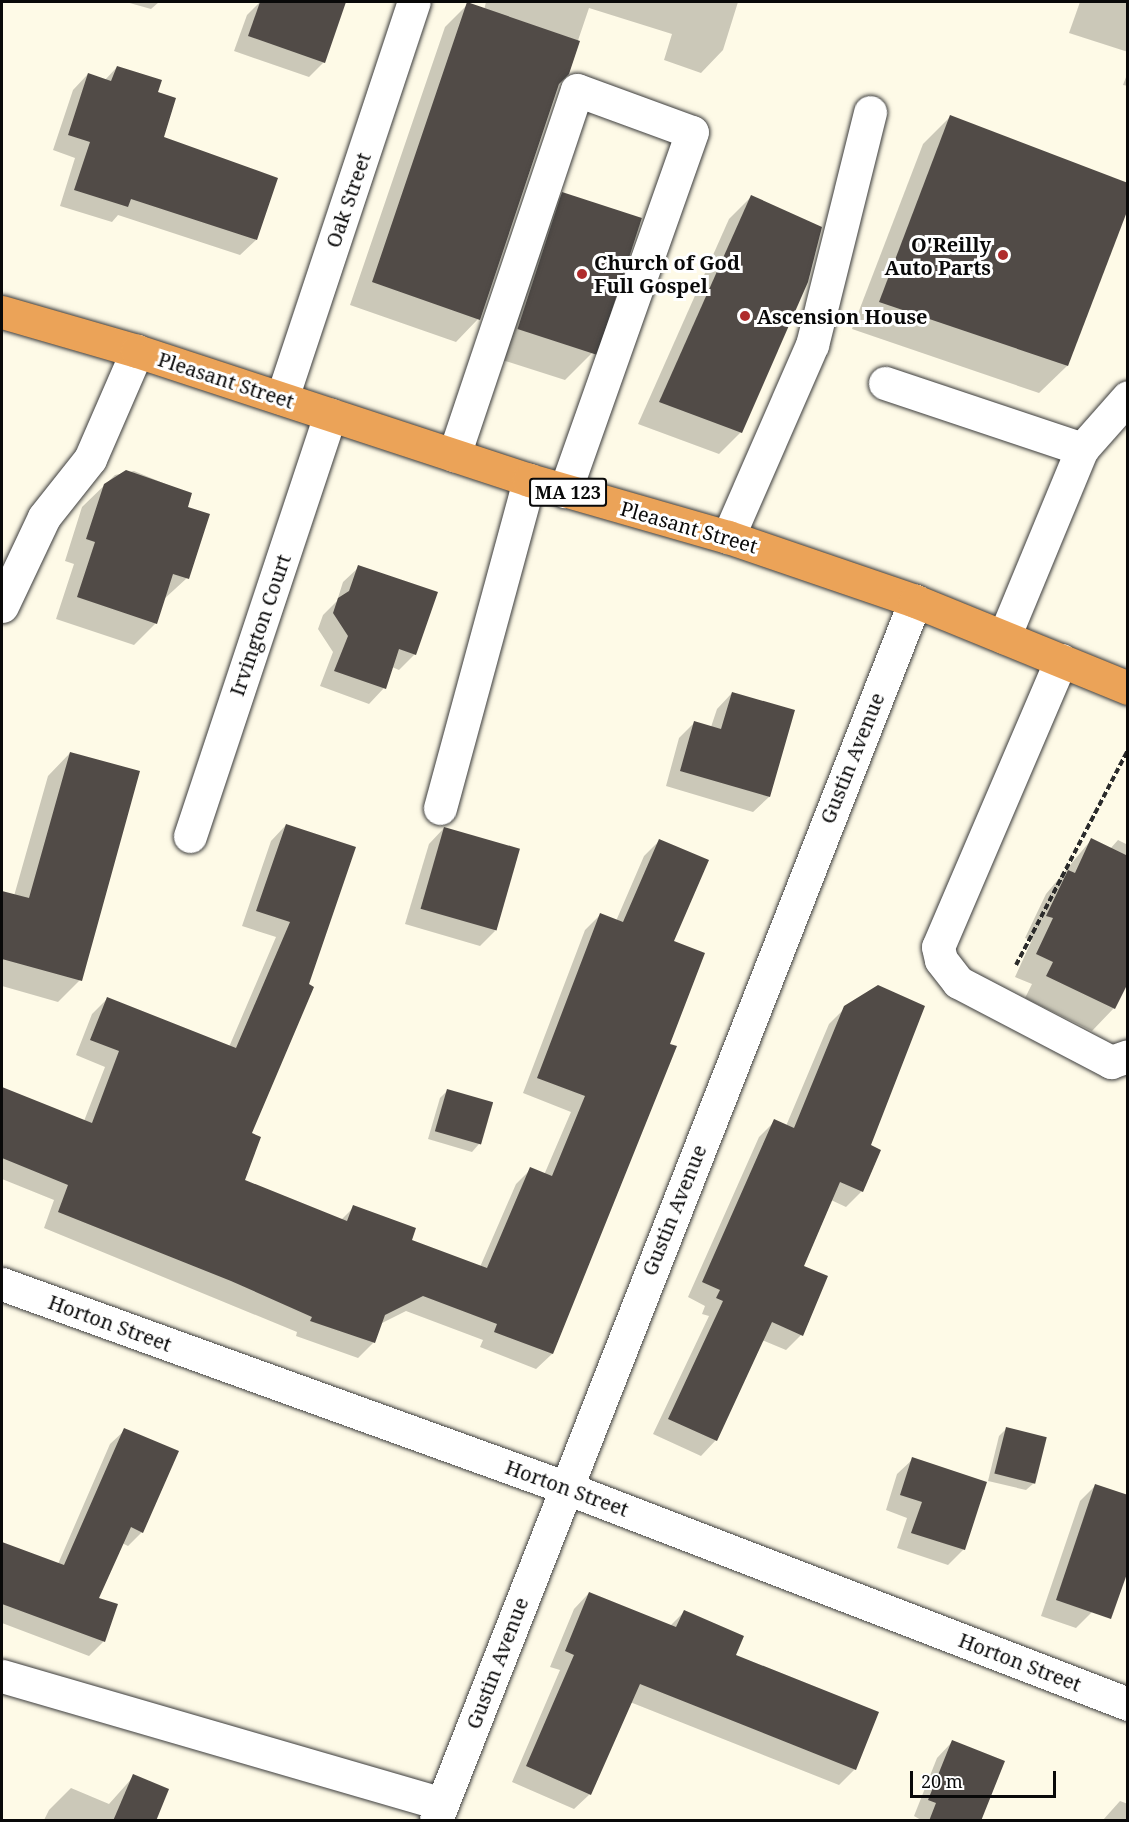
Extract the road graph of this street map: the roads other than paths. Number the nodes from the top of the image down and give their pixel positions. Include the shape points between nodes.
1 (414, 2) edge
2 (870, 112) dead end
3 (2, 312) edge
4 (137, 351) junction
5 (885, 383) dead end
6 (1128, 397) edge
7 (282, 398) junction
8 (330, 415) junction
9 (1082, 449) junction
10 (454, 455) junction
11 (529, 480) junction
12 (565, 491) junction
13 (728, 537) junction
14 (915, 601) junction
15 (2, 606) edge
16 (1004, 637) junction
17 (1061, 660) junction
18 (1128, 688) edge
19 (440, 808) dead end
20 (189, 836) dead end
21 (1128, 1056) edge
22 (2, 1287) edge
23 (564, 1487) junction
24 (2, 1676) edge
25 (1128, 1704) edge
26 (439, 1812) edge

1 - 7 street, Oak Street
2 - 13 street via 812,345
3 - 4 highway, Pleasant Street / MA 123
4 - 7 highway, Pleasant Street / MA 123
4 - 15 street via 90,459 44,517
5 - 9 street
6 - 9 street
7 - 8 highway, Pleasant Street / MA 123
8 - 10 highway, Pleasant Street / MA 123
8 - 20 street, Irvington Court
9 - 16 street
10 - 11 highway, Pleasant Street / MA 123
10 - 12 street via 577,90 692,132
11 - 12 highway, Pleasant Street / MA 123
11 - 19 street
12 - 13 highway, Pleasant Street / MA 123
13 - 14 highway, Pleasant Street / MA 123
14 - 16 highway, Pleasant Street / MA 123
14 - 23 street, Gustin Avenue
16 - 17 highway, Pleasant Street / MA 123
17 - 18 highway, Pleasant Street / MA 123
17 - 21 street via 938,947 941,960 958,982 1111,1062
22 - 23 street, Horton Street
23 - 25 street, Horton Street
23 - 26 street, Gustin Avenue
24 - 26 street

